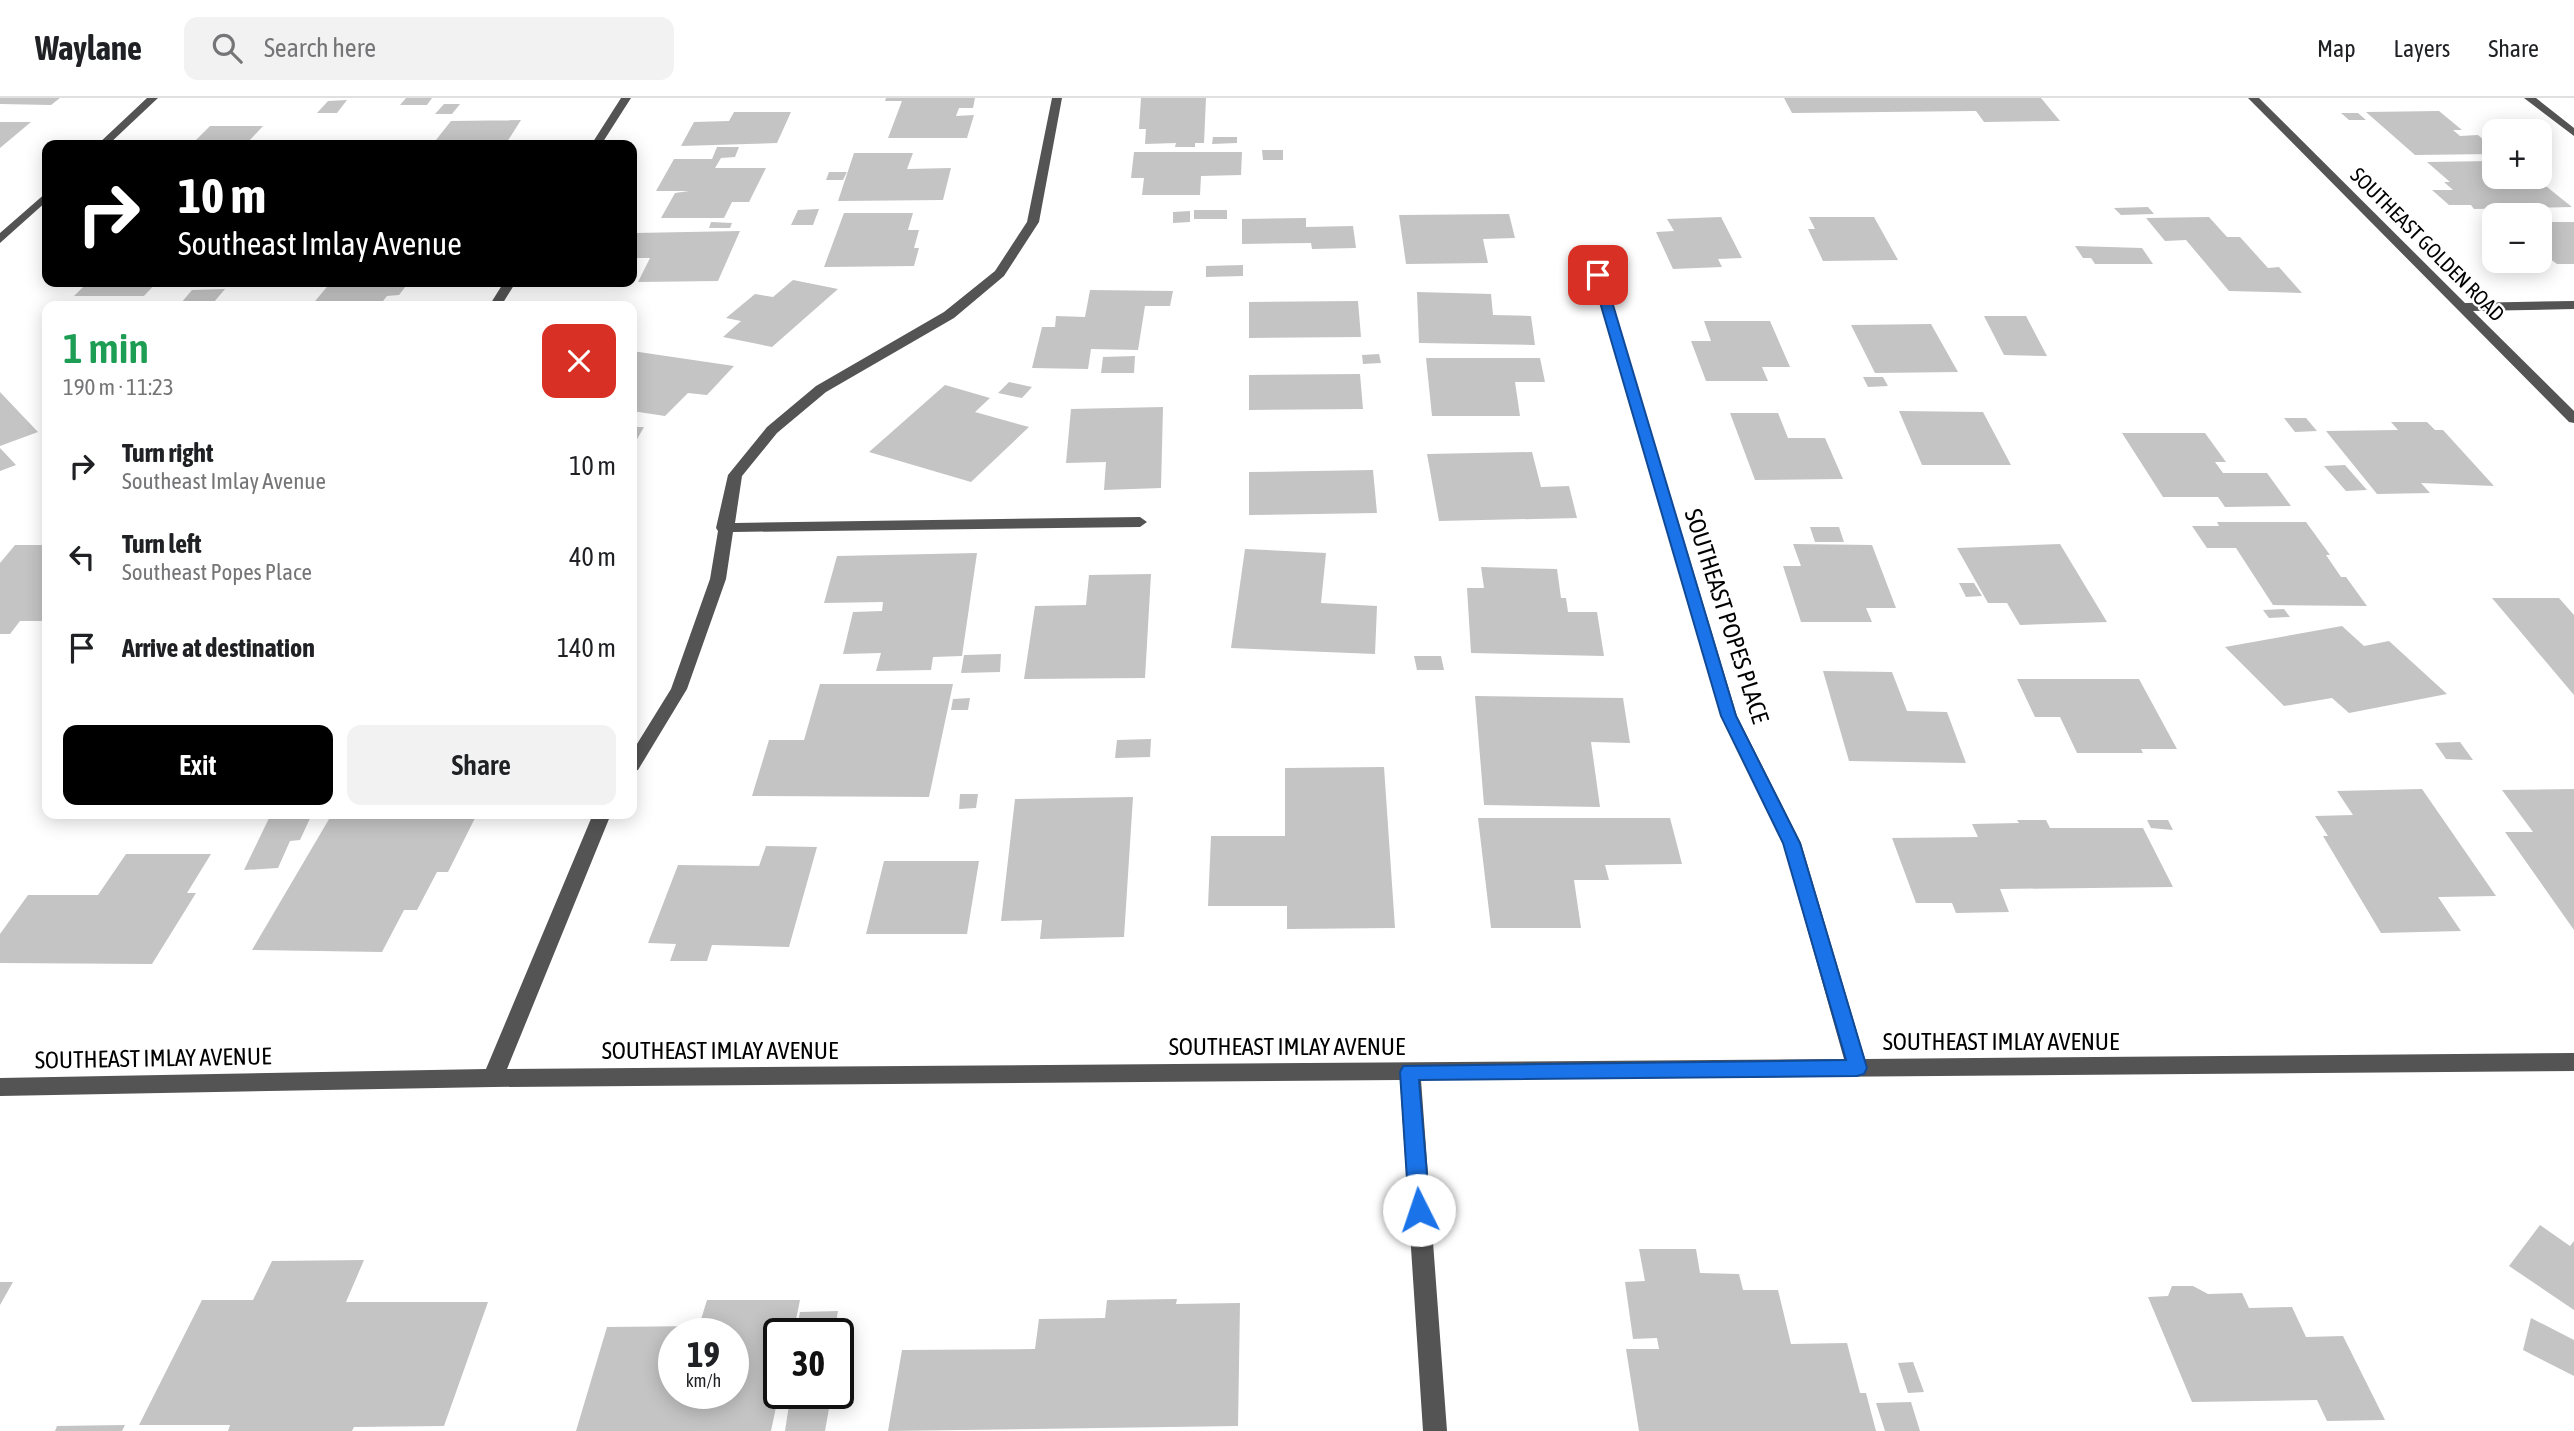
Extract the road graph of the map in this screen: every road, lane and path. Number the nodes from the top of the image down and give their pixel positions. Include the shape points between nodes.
1 (153, 98) edge
2 (626, 98) edge
3 (1057, 98) edge
4 (2253, 98) edge
5 (2529, 98) edge
6 (2574, 134) edge
7 (107, 140) edge
8 (599, 140) edge
9 (42, 200) edge
10 (0, 239) edge
11 (1591, 252) dead end
12 (2574, 305) edge
13 (2465, 307) junction
14 (2574, 419) edge
15 (1140, 522) dead end
16 (724, 528) junction
17 (637, 758) edge
18 (600, 819) edge
19 (2574, 1062) edge
20 (1857, 1068) junction
21 (1409, 1072) junction
22 (493, 1078) junction
23 (0, 1087) edge
24 (1435, 1431) edge

1 - 7 street
2 - 8 street
3 - 16 street via 1033,222 1000,273 949,315 821,389 772,430 735,475
4 - 13 street, SOUTHEAST GOLDEN ROAD
5 - 6 street
9 - 10 street
11 - 20 street, SOUTHEAST POPES PLACE via 1729,716 1792,843
12 - 13 street
13 - 14 street, SOUTHEAST GOLDEN ROAD
15 - 16 street
16 - 17 street via 718,579 679,689
18 - 22 street
19 - 20 street, SOUTHEAST IMLAY AVENUE
20 - 21 street, SOUTHEAST IMLAY AVENUE
21 - 22 street, SOUTHEAST IMLAY AVENUE
21 - 24 street
22 - 23 street, SOUTHEAST IMLAY AVENUE

